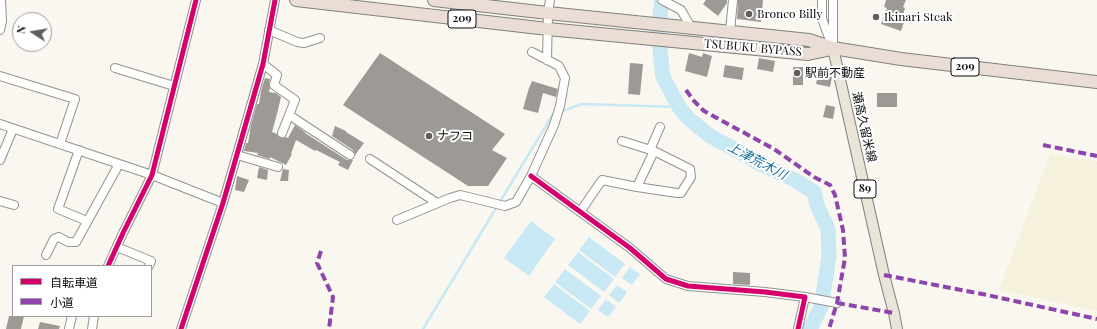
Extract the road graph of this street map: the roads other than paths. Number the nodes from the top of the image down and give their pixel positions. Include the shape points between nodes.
1 (2, 0) edge
2 (196, 0) edge
3 (275, 0) edge
4 (296, 0) edge
5 (434, 0) edge
6 (550, 0) edge
7 (662, 0) edge
8 (733, 0) edge
9 (822, 0) edge
10 (833, 0) edge
11 (548, 13) junction
12 (691, 27) junction
13 (548, 29) junction
14 (0, 30) edge
15 (269, 30) junction
16 (730, 32) junction
17 (320, 38) dead end
18 (833, 48) junction
19 (532, 52) dead end
20 (547, 60) junction
21 (263, 64) junction
22 (114, 68) dead end
23 (0, 76) edge
24 (1097, 82) edge
25 (174, 86) junction
26 (289, 115) junction
27 (0, 124) edge
28 (660, 127) dead end
29 (13, 128) junction
30 (282, 133) dead end
31 (622, 141) dead end
32 (60, 144) junction
33 (79, 150) junction
34 (652, 150) junction
35 (237, 155) junction
36 (350, 155) dead end
37 (370, 159) dead end
38 (0, 160) edge
39 (119, 164) junction
40 (278, 166) dead end
41 (152, 175) junction
42 (531, 176) junction
43 (637, 187) junction
44 (0, 201) edge
45 (223, 203) junction
46 (437, 203) junction
47 (14, 205) dead end
48 (580, 212) junction
49 (397, 220) dead end
50 (87, 221) junction
51 (117, 247) junction
52 (46, 255) dead end
53 (108, 265) edge
54 (149, 265) edge
55 (805, 297) junction
56 (837, 303) dead end
57 (72, 317) edge
58 (94, 317) edge
59 (69, 329) edge
60 (92, 329) edge
61 (181, 329) edge
62 (798, 329) edge
63 (897, 329) edge

1 - 14 street
2 - 25 street
3 - 15 street
4 - 13 highway, TSUBUKU BYPASS / 209
5 - 11 highway, TSUBUKU BYPASS / 209
6 - 11 street
7 - 12 street via 681,10
8 - 16 street
9 - 18 street via 822,19
10 - 18 street
11 - 12 highway, TSUBUKU BYPASS / 209
11 - 13 street
12 - 16 highway, TSUBUKU BYPASS / 209
13 - 18 highway, TSUBUKU BYPASS / 209 via 808,54
13 - 20 street
15 - 17 street via 297,42 304,43
15 - 21 street
16 - 18 highway, TSUBUKU BYPASS / 209 via 808,40
18 - 24 highway, 209 via 901,59
18 - 63 main road, 瀬高久留米線 / 89
19 - 20 street
20 - 42 street via 559,66 565,78 554,125
21 - 26 street via 277,75 274,85 295,100
21 - 35 street
22 - 25 street
23 - 32 street via 75,99
25 - 41 street
26 - 30 street
26 - 36 street
27 - 29 street
28 - 34 street
29 - 32 street
29 - 38 street
31 - 34 street
32 - 33 street
33 - 39 street
33 - 50 street via 58,209
34 - 43 street
34 - 43 street via 690,169 691,177 681,193
35 - 40 street
35 - 45 street
37 - 46 street
39 - 41 street
39 - 50 street
41 - 45 street
41 - 51 street
42 - 46 street via 516,202 505,206 460,195
42 - 48 street
43 - 48 street via 602,180
44 - 47 street
45 - 61 street
46 - 49 street
48 - 55 street via 630,248 666,279 688,286
50 - 52 street via 76,242 68,242 59,237 54,239
51 - 53 street
51 - 54 street via 151,261
55 - 56 street
55 - 62 street
57 - 59 street
58 - 60 street

